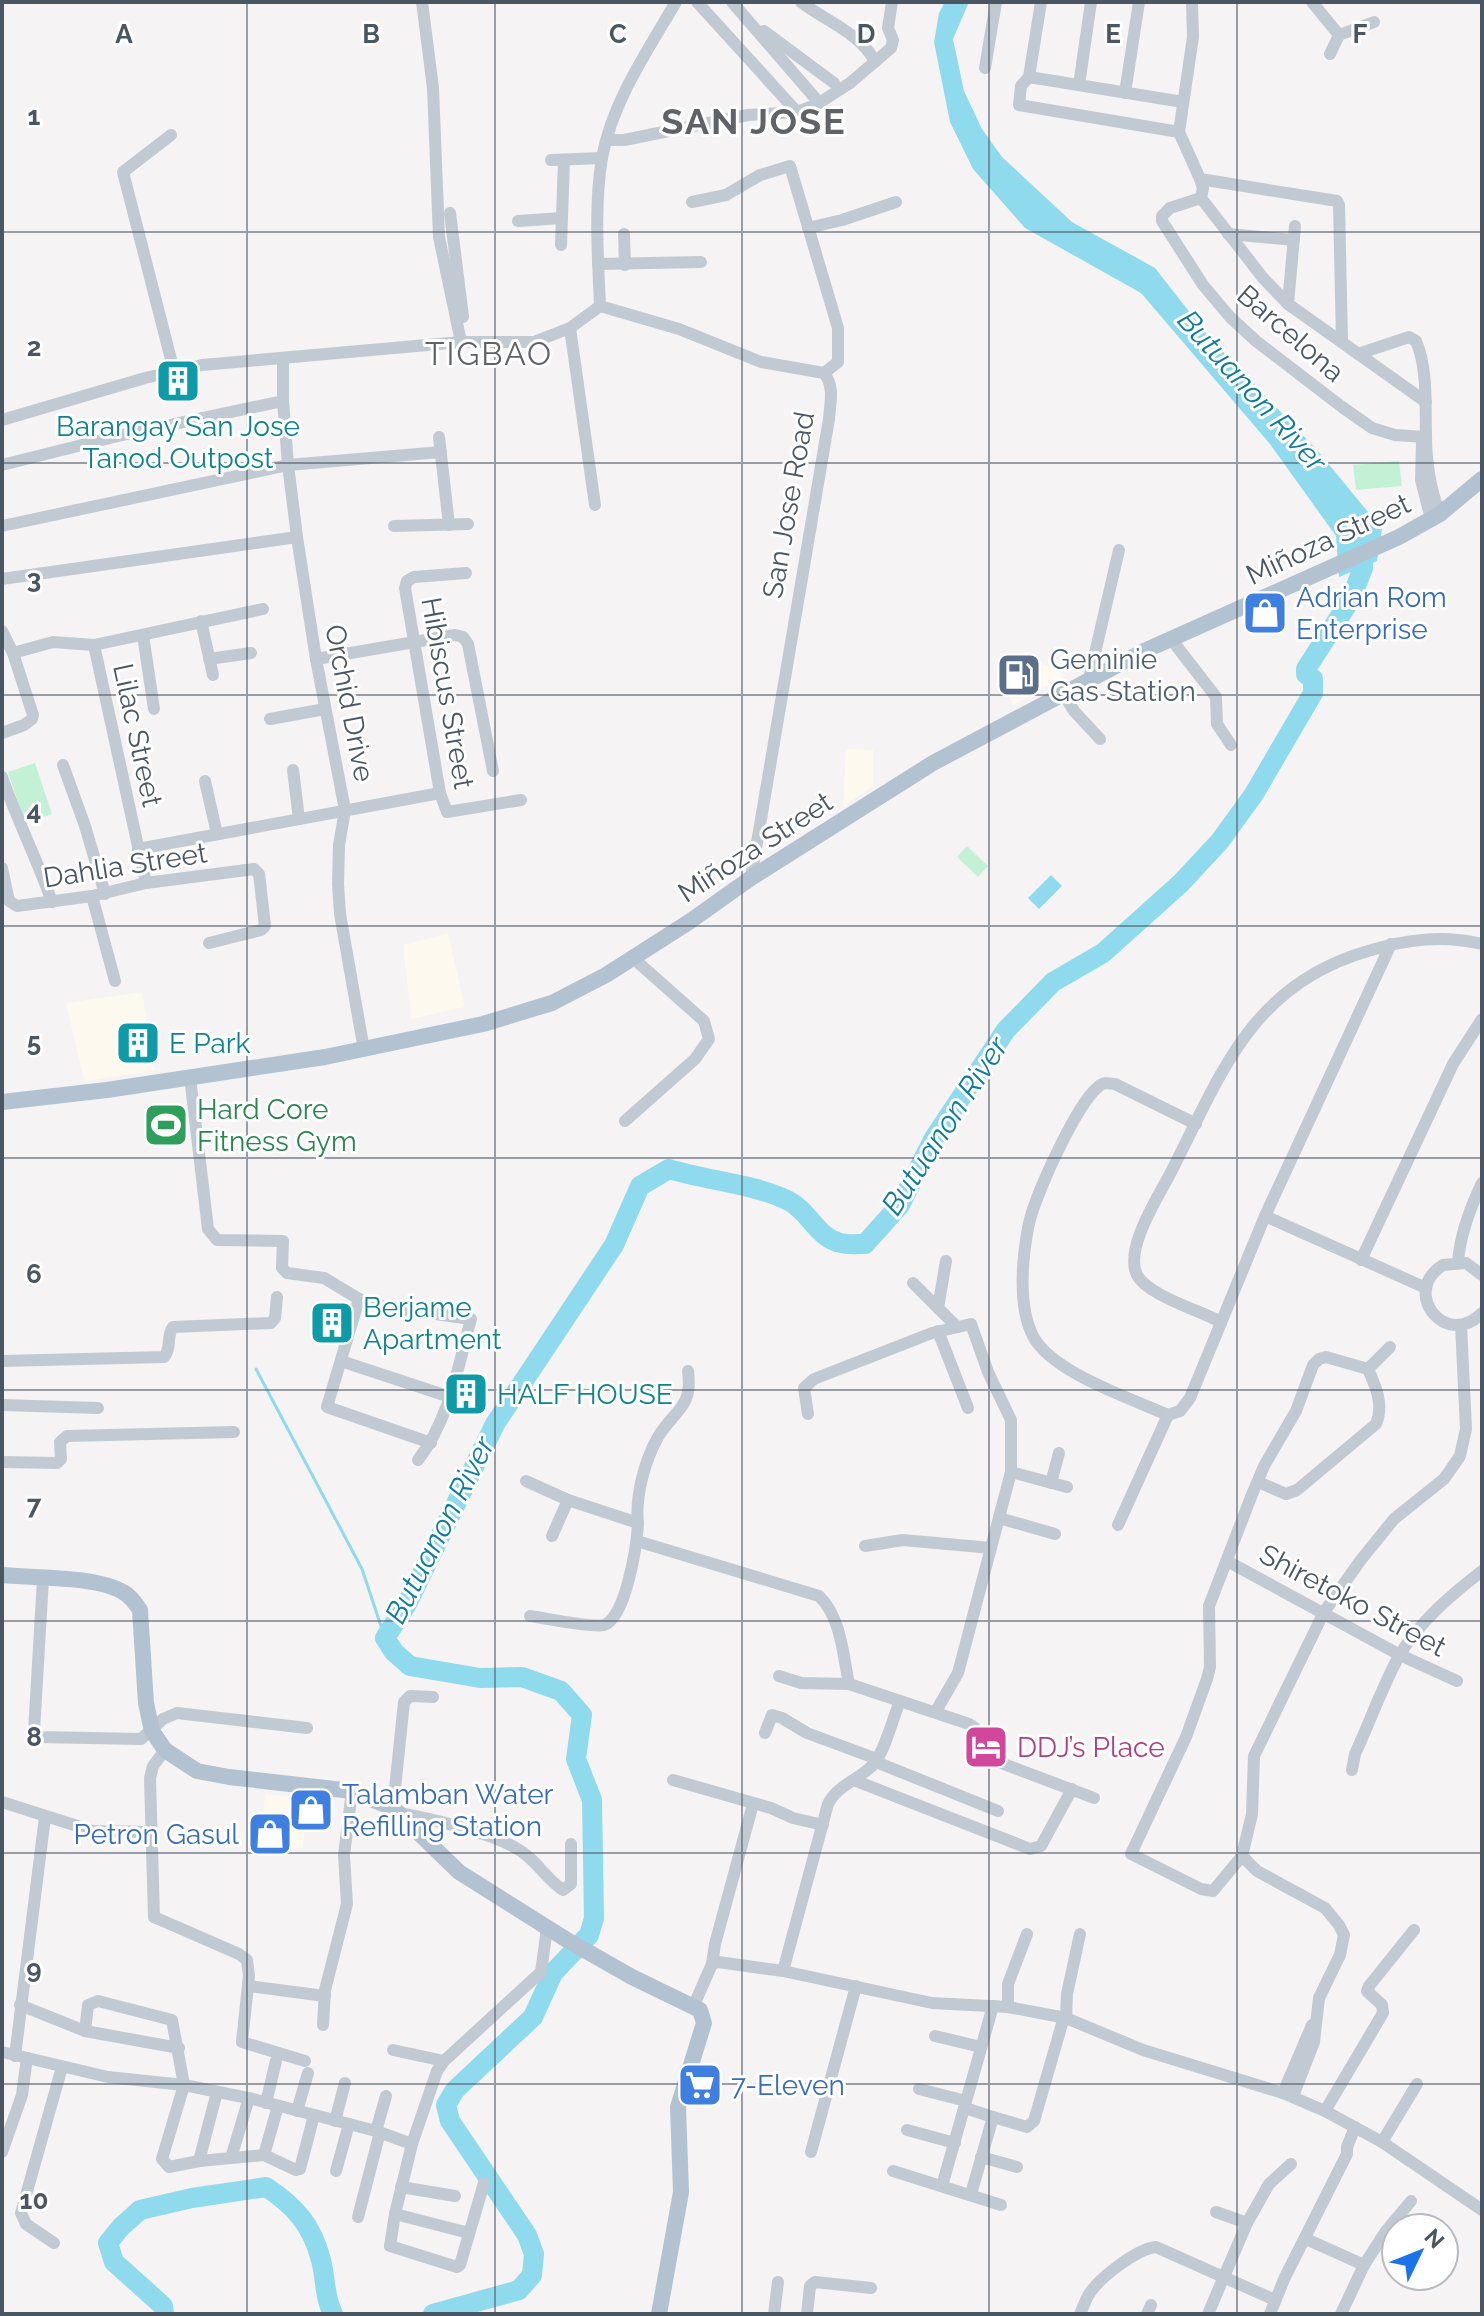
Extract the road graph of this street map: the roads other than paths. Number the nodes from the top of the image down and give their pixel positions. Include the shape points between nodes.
1 (422, 2) edge
2 (676, 2) edge
3 (697, 2) edge
4 (732, 2) edge
5 (801, 2) edge
6 (892, 2) edge
7 (996, 2) edge
8 (1041, 2) edge
9 (1091, 2) edge
10 (1139, 2) edge
11 (1192, 2) edge
12 (1312, 2) edge
13 (745, 17) junction
14 (1374, 22) dead end
15 (1339, 35) junction
16 (1330, 54) dead end
17 (875, 62) junction
18 (985, 68) dead end
19 (815, 70) junction
20 (1029, 77) junction
21 (801, 81) junction
22 (834, 83) dead end
23 (1079, 85) junction
24 (1125, 93) junction
25 (815, 98) dead end
26 (1183, 102) junction
27 (797, 112) junction
28 (1179, 132) junction
29 (171, 135) dead end
30 (607, 140) junction
31 (602, 158) junction
32 (1200, 179) junction
33 (1201, 198) junction
34 (692, 202) dead end
35 (896, 202) dead end
36 (450, 213) dead end
37 (562, 218) junction
38 (518, 221) dead end
39 (1295, 226) dead end
40 (808, 228) junction
41 (624, 234) dead end
42 (1228, 234) junction
43 (1294, 240) junction
44 (561, 245) dead end
45 (701, 262) dead end
46 (598, 264) junction
47 (625, 265) junction
48 (1288, 304) junction
49 (600, 306) junction
50 (570, 328) junction
51 (1342, 342) junction
52 (464, 343) junction
53 (1358, 354) junction
54 (283, 364) dead end
55 (174, 371) junction
56 (824, 373) junction
57 (283, 401) junction
58 (1426, 402) junction
59 (2, 420) edge
60 (439, 437) dead end
61 (1425, 437) junction
62 (441, 452) junction
63 (2, 465) edge
64 (288, 465) junction
65 (1482, 479) edge
66 (595, 505) dead end
67 (1436, 517) junction
68 (468, 524) dead end
69 (449, 525) junction
70 (2, 526) edge
71 (394, 526) dead end
72 (297, 537) junction
73 (1119, 550) dead end
74 (466, 573) dead end
75 (2, 579) edge
76 (263, 609) dead end
77 (201, 621) junction
78 (2, 631) edge
79 (143, 635) junction
80 (1171, 639) junction
81 (413, 643) junction
82 (94, 645) junction
83 (13, 653) junction
84 (251, 653) dead end
85 (209, 659) junction
86 (316, 659) junction
87 (213, 675) dead end
88 (1089, 679) junction
89 (1063, 693) junction
90 (154, 709) dead end
91 (325, 709) junction
92 (270, 719) dead end
93 (2, 733) edge
94 (1100, 739) dead end
95 (1231, 745) dead end
96 (63, 765) dead end
97 (293, 770) dead end
98 (493, 771) dead end
99 (2, 777) edge
100 (205, 781) dead end
101 (440, 793) junction
102 (521, 800) dead end
103 (345, 810) junction
104 (299, 819) junction
105 (217, 834) junction
106 (138, 849) junction
107 (2, 868) edge
108 (751, 878) junction
109 (146, 883) junction
110 (98, 895) junction
111 (52, 902) junction
112 (209, 943) dead end
113 (1391, 944) junction
114 (1482, 944) edge
115 (633, 958) junction
116 (115, 981) dead end
117 (1482, 1019) edge
118 (364, 1050) junction
119 (190, 1077) junction
120 (2, 1102) edge
121 (625, 1121) dead end
122 (1196, 1124) junction
123 (1482, 1183) edge
124 (1265, 1216) junction
125 (1361, 1260) junction
126 (946, 1261) dead end
127 (1458, 1262) junction
128 (1482, 1275) edge
129 (913, 1283) dead end
130 (1426, 1288) junction
131 (277, 1297) dead end
132 (359, 1299) junction
133 (938, 1308) junction
134 (1482, 1313) edge
135 (1221, 1322) junction
136 (1461, 1325) junction
137 (957, 1327) junction
138 (938, 1331) junction
139 (1390, 1347) dead end
140 (2, 1361) edge
141 (341, 1361) junction
142 (1368, 1369) junction
143 (688, 1371) dead end
144 (450, 1397) junction
145 (2, 1405) edge
146 (98, 1408) dead end
147 (968, 1408) dead end
148 (808, 1414) dead end
149 (1168, 1415) junction
150 (234, 1432) dead end
151 (431, 1443) junction
152 (1059, 1453) dead end
153 (418, 1460) dead end
154 (2, 1462) edge
155 (1011, 1472) junction
156 (526, 1481) dead end
157 (1258, 1482) junction
158 (1051, 1483) junction
159 (1067, 1487) dead end
160 (568, 1500) junction
161 (999, 1518) junction
162 (638, 1523) junction
163 (1118, 1525) dead end
164 (1055, 1534) dead end
165 (552, 1536) dead end
166 (637, 1541) junction
167 (865, 1546) dead end
168 (991, 1548) junction
169 (1227, 1561) junction
170 (1482, 1571) edge
171 (2, 1575) edge
172 (43, 1579) junction
173 (1324, 1612) junction
174 (530, 1616) dead end
175 (1400, 1655) junction
176 (779, 1676) dead end
177 (1457, 1681) dead end
178 (849, 1684) junction
179 (433, 1697) dead end
180 (900, 1701) junction
181 (936, 1711) junction
182 (307, 1728) dead end
183 (152, 1731) junction
184 (765, 1733) dead end
185 (165, 1750) junction
186 (876, 1761) junction
187 (1352, 1770) dead end
188 (673, 1780) dead end
189 (856, 1781) junction
190 (1072, 1789) junction
191 (352, 1791) junction
192 (1094, 1798) dead end
193 (2, 1802) edge
194 (753, 1804) junction
195 (397, 1810) junction
196 (998, 1811) dead end
197 (45, 1817) junction
198 (823, 1825) junction
199 (150, 1832) junction
200 (571, 1844) dead end
201 (1242, 1856) junction
202 (547, 1928) junction
203 (1414, 1930) dead end
204 (1027, 1934) dead end
205 (1080, 1934) dead end
206 (712, 1964) junction
207 (783, 1971) junction
208 (248, 1986) junction
209 (856, 1986) junction
210 (325, 1996) junction
211 (20, 2005) junction
212 (993, 2006) junction
213 (1008, 2007) junction
214 (698, 2010) junction
215 (1065, 2017) junction
216 (323, 2025) dead end
217 (85, 2031) junction
218 (935, 2036) dead end
219 (981, 2047) junction
220 (179, 2048) junction
221 (393, 2050) dead end
222 (14, 2055) edge
223 (276, 2061) dead end
224 (444, 2061) junction
225 (62, 2067) junction
226 (345, 2083) dead end
227 (1417, 2084) dead end
228 (184, 2085) junction
229 (919, 2089) dead end
230 (217, 2092) junction
231 (1288, 2095) junction
232 (386, 2096) dead end
233 (249, 2098) junction
234 (272, 2104) junction
235 (966, 2104) junction
236 (297, 2111) junction
237 (1325, 2111) junction
238 (314, 2115) junction
239 (993, 2117) junction
240 (335, 2121) junction
241 (349, 2124) junction
242 (907, 2130) dead end
243 (1360, 2130) junction
244 (378, 2132) junction
245 (1382, 2142) junction
246 (955, 2143) junction
247 (412, 2144) junction
248 (2, 2152) edge
249 (811, 2152) dead end
250 (264, 2155) junction
251 (981, 2157) junction
252 (231, 2158) junction
253 (199, 2161) junction
254 (1291, 2164) dead end
255 (1017, 2167) dead end
256 (336, 2171) dead end
257 (893, 2171) dead end
258 (484, 2183) dead end
259 (942, 2186) junction
260 (401, 2187) junction
261 (971, 2194) junction
262 (455, 2196) dead end
263 (1411, 2201) dead end
264 (1001, 2205) dead end
265 (1482, 2210) edge
266 (1216, 2212) dead end
267 (395, 2214) junction
268 (358, 2217) dead end
269 (1247, 2223) junction
270 (469, 2233) junction
271 (1306, 2239) junction
272 (54, 2243) dead end
273 (1364, 2265) junction
274 (1223, 2278) junction
275 (778, 2282) dead end
276 (871, 2288) dead end
277 (1275, 2300) junction
278 (659, 2314) edge
279 (774, 2314) edge
280 (807, 2314) edge
281 (1080, 2314) edge
282 (1208, 2314) edge
283 (1270, 2314) edge
284 (1341, 2314) edge

1 - 52 street via 433,88 439,237
2 - 30 street via 644,56
3 - 27 street
4 - 13 street
5 - 17 street via 854,37
6 - 17 street via 888,28 893,43
7 - 18 street
8 - 20 street
9 - 23 street
10 - 24 street
11 - 26 street via 1193,37
12 - 15 street
13 - 19 street
13 - 21 street
14 - 15 street
15 - 16 street
17 - 27 street via 816,105
19 - 21 street
19 - 22 street
20 - 23 street
20 - 28 street via 1021,86 1022,107
21 - 25 street
23 - 24 street
24 - 26 street
26 - 28 street
27 - 30 street via 748,115
28 - 32 street
29 - 55 street via 123,172
30 - 31 street
31 - 37 street via 558,160
31 - 46 street
32 - 33 street
32 - 51 street via 1337,201
33 - 42 street
33 - 61 street, Barcelona via 1170,208 1162,216 1164,227 1230,317 1372,428
34 - 40 street via 726,195 760,175 790,166
35 - 40 street
36 - 52 street
37 - 38 street
37 - 44 street
39 - 43 street
40 - 56 street via 838,328 838,362
41 - 47 street
42 - 43 street
42 - 48 street
43 - 48 street
45 - 47 street
46 - 47 street
46 - 49 street
48 - 51 street
49 - 50 street
49 - 56 street, San Jose Road via 679,329 761,362
50 - 52 street via 534,342
50 - 66 street
51 - 53 street
52 - 55 street via 237,360
53 - 58 street
53 - 58 street via 1409,337 1416,341
54 - 57 street, Orchid Drive
55 - 59 street
56 - 108 street, San Jose Road via 832,389 829,419
57 - 63 street
57 - 64 street, Orchid Drive
58 - 61 street
60 - 62 street
61 - 67 street via 1421,471
62 - 64 street
62 - 69 street
64 - 70 street
64 - 72 street, Orchid Drive
65 - 67 main road, Miñoza Street
67 - 80 main road, Miñoza Street
68 - 69 street
69 - 71 street
72 - 75 street
72 - 86 street, Orchid Drive
73 - 88 street
74 - 81 street, Hibiscus Street via 407,581
76 - 77 street
77 - 79 street
77 - 85 street
78 - 83 street
79 - 82 street
79 - 90 street
80 - 88 main road, Miñoza Street
80 - 95 street via 1216,697 1217,724
81 - 86 street
81 - 98 street via 455,635 468,644
81 - 101 street, Hibiscus Street
82 - 83 street via 53,642
82 - 106 street, Lilac Street
83 - 93 street via 32,719
84 - 85 street
85 - 87 street
86 - 91 street, Orchid Drive
88 - 89 main road, Miñoza Street
89 - 94 street
89 - 108 main road, Miñoza Street via 933,763
91 - 92 street
91 - 103 street, Orchid Drive
96 - 110 street via 85,826
97 - 104 street
99 - 111 street
100 - 105 street
101 - 102 street, Hibiscus Street via 447,812
101 - 103 street
103 - 104 street
103 - 118 street, Orchid Drive via 339,845 340,914
104 - 105 street
105 - 106 street
106 - 109 street, Lilac Street
107 - 111 street, Dahlia Street via 9,901 17,906
108 - 115 main road, Miñoza Street
109 - 110 street, Dahlia Street
109 - 112 street, Dahlia Street via 250,869 259,874 265,926
110 - 111 street, Dahlia Street
110 - 116 street
113 - 114 street via 1442,938
113 - 122 street via 1320,969 1270,1006 1233,1052
113 - 124 street
115 - 118 main road, Miñoza Street via 544,1006
115 - 121 street via 704,1021 709,1039 695,1059
117 - 125 street via 1453,1064
118 - 119 main road, Miñoza Street
119 - 120 main road, Miñoza Street
119 - 132 street via 212,1236 283,1241 283,1270 324,1278
122 - 135 street via 1144,1225 1134,1263 1136,1275 1153,1290
122 - 149 street via 1115,1084 1096,1087 1032,1210 1025,1250 1027,1318 1041,1349 1076,1373
123 - 127 street via 1463,1231
124 - 125 street
124 - 135 street
125 - 130 street
126 - 133 street
127 - 128 street
127 - 130 street via 1437,1269
129 - 133 street
130 - 136 street via 1434,1316
131 - 140 street via 271,1323 173,1327 164,1357
132 - 141 street
132 - 144 street via 471,1319
133 - 137 street
134 - 136 street
135 - 149 street via 1190,1398 1180,1411
136 - 173 street via 1466,1429 1460,1456 1444,1479 1394,1519
137 - 138 street
137 - 155 street via 971,1324 1011,1420
138 - 147 street
138 - 148 street via 814,1379 804,1388
139 - 142 street
141 - 144 street
141 - 151 street via 327,1407
142 - 157 street via 1332,1357 1316,1361
142 - 157 street via 1380,1404 1376,1424 1297,1490 1286,1494
143 - 162 street via 690,1393 658,1438 647,1464 636,1508
144 - 151 street
145 - 146 street
149 - 163 street
150 - 154 street via 67,1436 60,1442 57,1463
151 - 153 street
152 - 158 street
155 - 158 street
155 - 161 street
156 - 160 street
157 - 169 street
158 - 159 street
160 - 162 street
160 - 165 street
161 - 164 street
161 - 168 street
162 - 166 street
166 - 174 street via 613,1620 602,1626
166 - 178 street via 819,1596 835,1621
167 - 168 street via 903,1540
168 - 181 street via 958,1673
169 - 173 street, Shiretoko Street
169 - 201 street via 1209,1606 1207,1679 1131,1854 1213,1891
170 - 175 street via 1428,1619
171 - 172 main road
172 - 183 main road via 96,1582 133,1599 140,1610
172 - 183 street via 37,1737 133,1740
173 - 175 street, Shiretoko Street
173 - 201 street via 1254,1756 1252,1814
175 - 177 street, Shiretoko Street
175 - 187 street
176 - 178 street via 801,1683
178 - 180 street
179 - 195 street via 410,1696 404,1702
180 - 181 street
180 - 186 street
181 - 190 street via 975,1728 972,1747 977,1754
182 - 183 street via 177,1713
183 - 185 main road
184 - 186 street via 772,1715
185 - 191 main road via 197,1771
185 - 199 street via 150,1778
186 - 189 street
186 - 196 street
188 - 194 street
189 - 190 street via 1030,1849 1041,1846
189 - 198 street via 835,1792
190 - 192 street
191 - 195 main road
191 - 210 street via 344,1855 347,1904
193 - 197 street
194 - 198 street
194 - 206 street
195 - 200 street via 514,1847 563,1890 571,1884
195 - 202 main road via 459,1872
197 - 199 street via 93,1831
197 - 211 street
198 - 207 street
199 - 208 street via 154,1917 239,1954 247,1960
201 - 231 street via 1257,1871 1325,1908 1344,1935 1324,1985 1314,2042
202 - 214 main road
202 - 224 street via 541,1972
203 - 237 street via 1369,1986 1367,1991 1383,2013
204 - 213 street via 1008,1984
205 - 215 street
206 - 207 street
206 - 214 street
207 - 209 street
208 - 210 street
208 - 236 street via 242,2042 306,2067
209 - 212 street via 932,2003
209 - 249 street
210 - 216 street
211 - 217 street
211 - 222 street
212 - 213 street
212 - 219 street
213 - 215 street
214 - 278 main road via 704,2023 678,2107 681,2192
215 - 231 street via 1143,2050
215 - 239 street via 1031,2125
217 - 220 street
217 - 220 street via 88,2005 98,2001 172,2020
218 - 219 street
219 - 235 street
220 - 228 street
221 - 224 street
222 - 225 street
222 - 248 street via 22,2095
223 - 234 street
224 - 247 street
225 - 228 street
225 - 272 street via 21,2213 26,2224
226 - 240 street
227 - 245 street
228 - 230 street
228 - 253 street via 162,2159 169,2167
229 - 235 street
230 - 233 street
230 - 253 street
231 - 237 street
232 - 244 street
233 - 234 street
233 - 252 street
234 - 236 street
234 - 250 street
235 - 239 street
235 - 246 street
236 - 238 street
237 - 243 street
238 - 240 street
238 - 250 street via 300,2169
239 - 251 street
240 - 241 street
241 - 244 street
241 - 256 street
242 - 246 street
243 - 245 street
243 - 271 street via 1347,2147
244 - 247 street
244 - 268 street
245 - 265 street
246 - 259 street
247 - 260 street
250 - 252 street
251 - 255 street
251 - 261 street
252 - 253 street
254 - 269 street via 1269,2184
257 - 259 street
258 - 270 street
259 - 261 street
260 - 262 street
260 - 267 street
261 - 264 street
263 - 273 street
266 - 269 street
267 - 270 street
267 - 270 street via 390,2246 457,2267
269 - 274 street
271 - 273 street
271 - 277 street
273 - 284 street
274 - 277 street
274 - 281 street via 1156,2247 1147,2248 1089,2293
274 - 282 street
275 - 279 street
276 - 280 street via 815,2282
277 - 283 street

